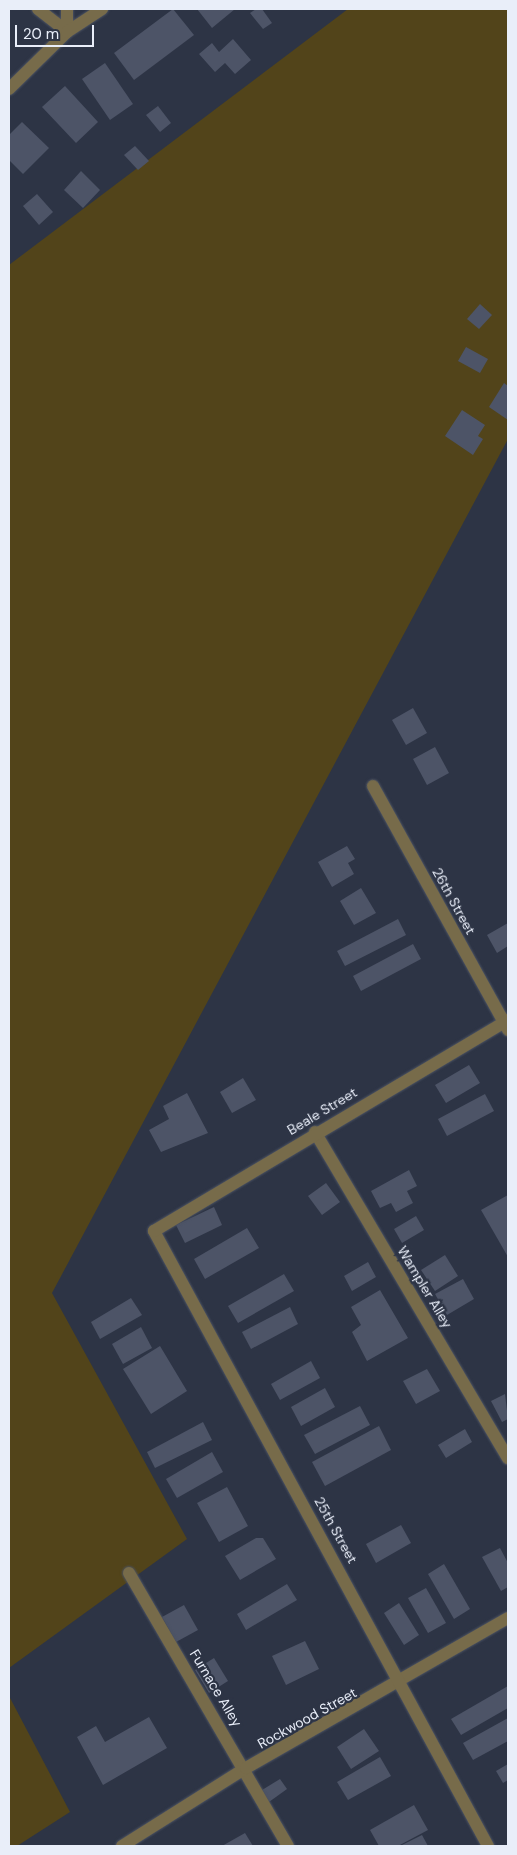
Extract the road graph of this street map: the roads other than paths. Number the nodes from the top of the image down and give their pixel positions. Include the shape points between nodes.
1 (38, 9) edge
2 (67, 9) edge
3 (102, 9) edge
4 (67, 32) junction
5 (9, 90) edge
6 (373, 786) dead end
7 (507, 1024) edge
8 (316, 1132) junction
9 (154, 1231) joint
10 (508, 1458) edge
11 (129, 1574) dead end
12 (508, 1618) edge
13 (403, 1683) junction
14 (246, 1768) junction
15 (122, 1846) edge
16 (288, 1846) edge
17 (488, 1846) edge

1 - 4 street
2 - 4 street
3 - 4 street
4 - 5 street
6 - 7 street, 26th Street
7 - 8 street, Beale Street
8 - 9 street, Beale Street
8 - 10 street, Wampler Alley
9 - 13 street, 25th Street
11 - 14 street, Furnace Alley
12 - 13 street, Rockwood Street
13 - 14 street, Rockwood Street
13 - 17 street, 25th Street
14 - 15 street, Rockwood Street
14 - 16 street, Furnace Alley

